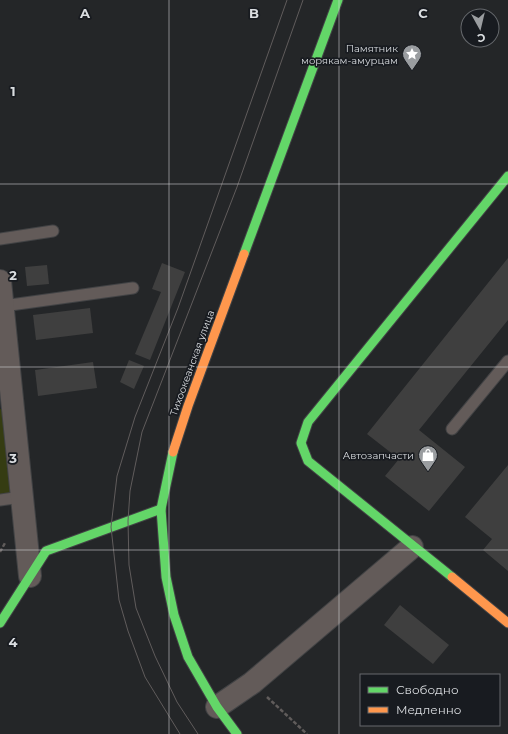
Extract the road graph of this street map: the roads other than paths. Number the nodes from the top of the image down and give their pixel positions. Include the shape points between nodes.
1 (338, 0) edge
2 (508, 176) edge
3 (53, 231) dead end
4 (0, 239) edge
5 (0, 281) edge
6 (133, 288) dead end
7 (2, 306) junction
8 (508, 360) edge
9 (452, 429) dead end
10 (11, 499) edge
11 (161, 509) junction
12 (412, 547) junction
13 (30, 576) junction
14 (0, 623) edge
15 (508, 623) edge
16 (217, 707) junction
17 (237, 734) edge

1 - 11 street, Тихоокеанская улица via 188,406 171,458
2 - 12 street via 308,422 301,443 308,461
3 - 4 lane
5 - 7 street
6 - 7 lane
7 - 10 street
8 - 9 lane
10 - 13 street
11 - 13 street via 46,551
11 - 16 street, Тихоокеанская улица via 166,577 174,615 188,657
12 - 15 street
12 - 16 street via 252,683
13 - 14 street
16 - 17 street, Тихоокеанская улица

